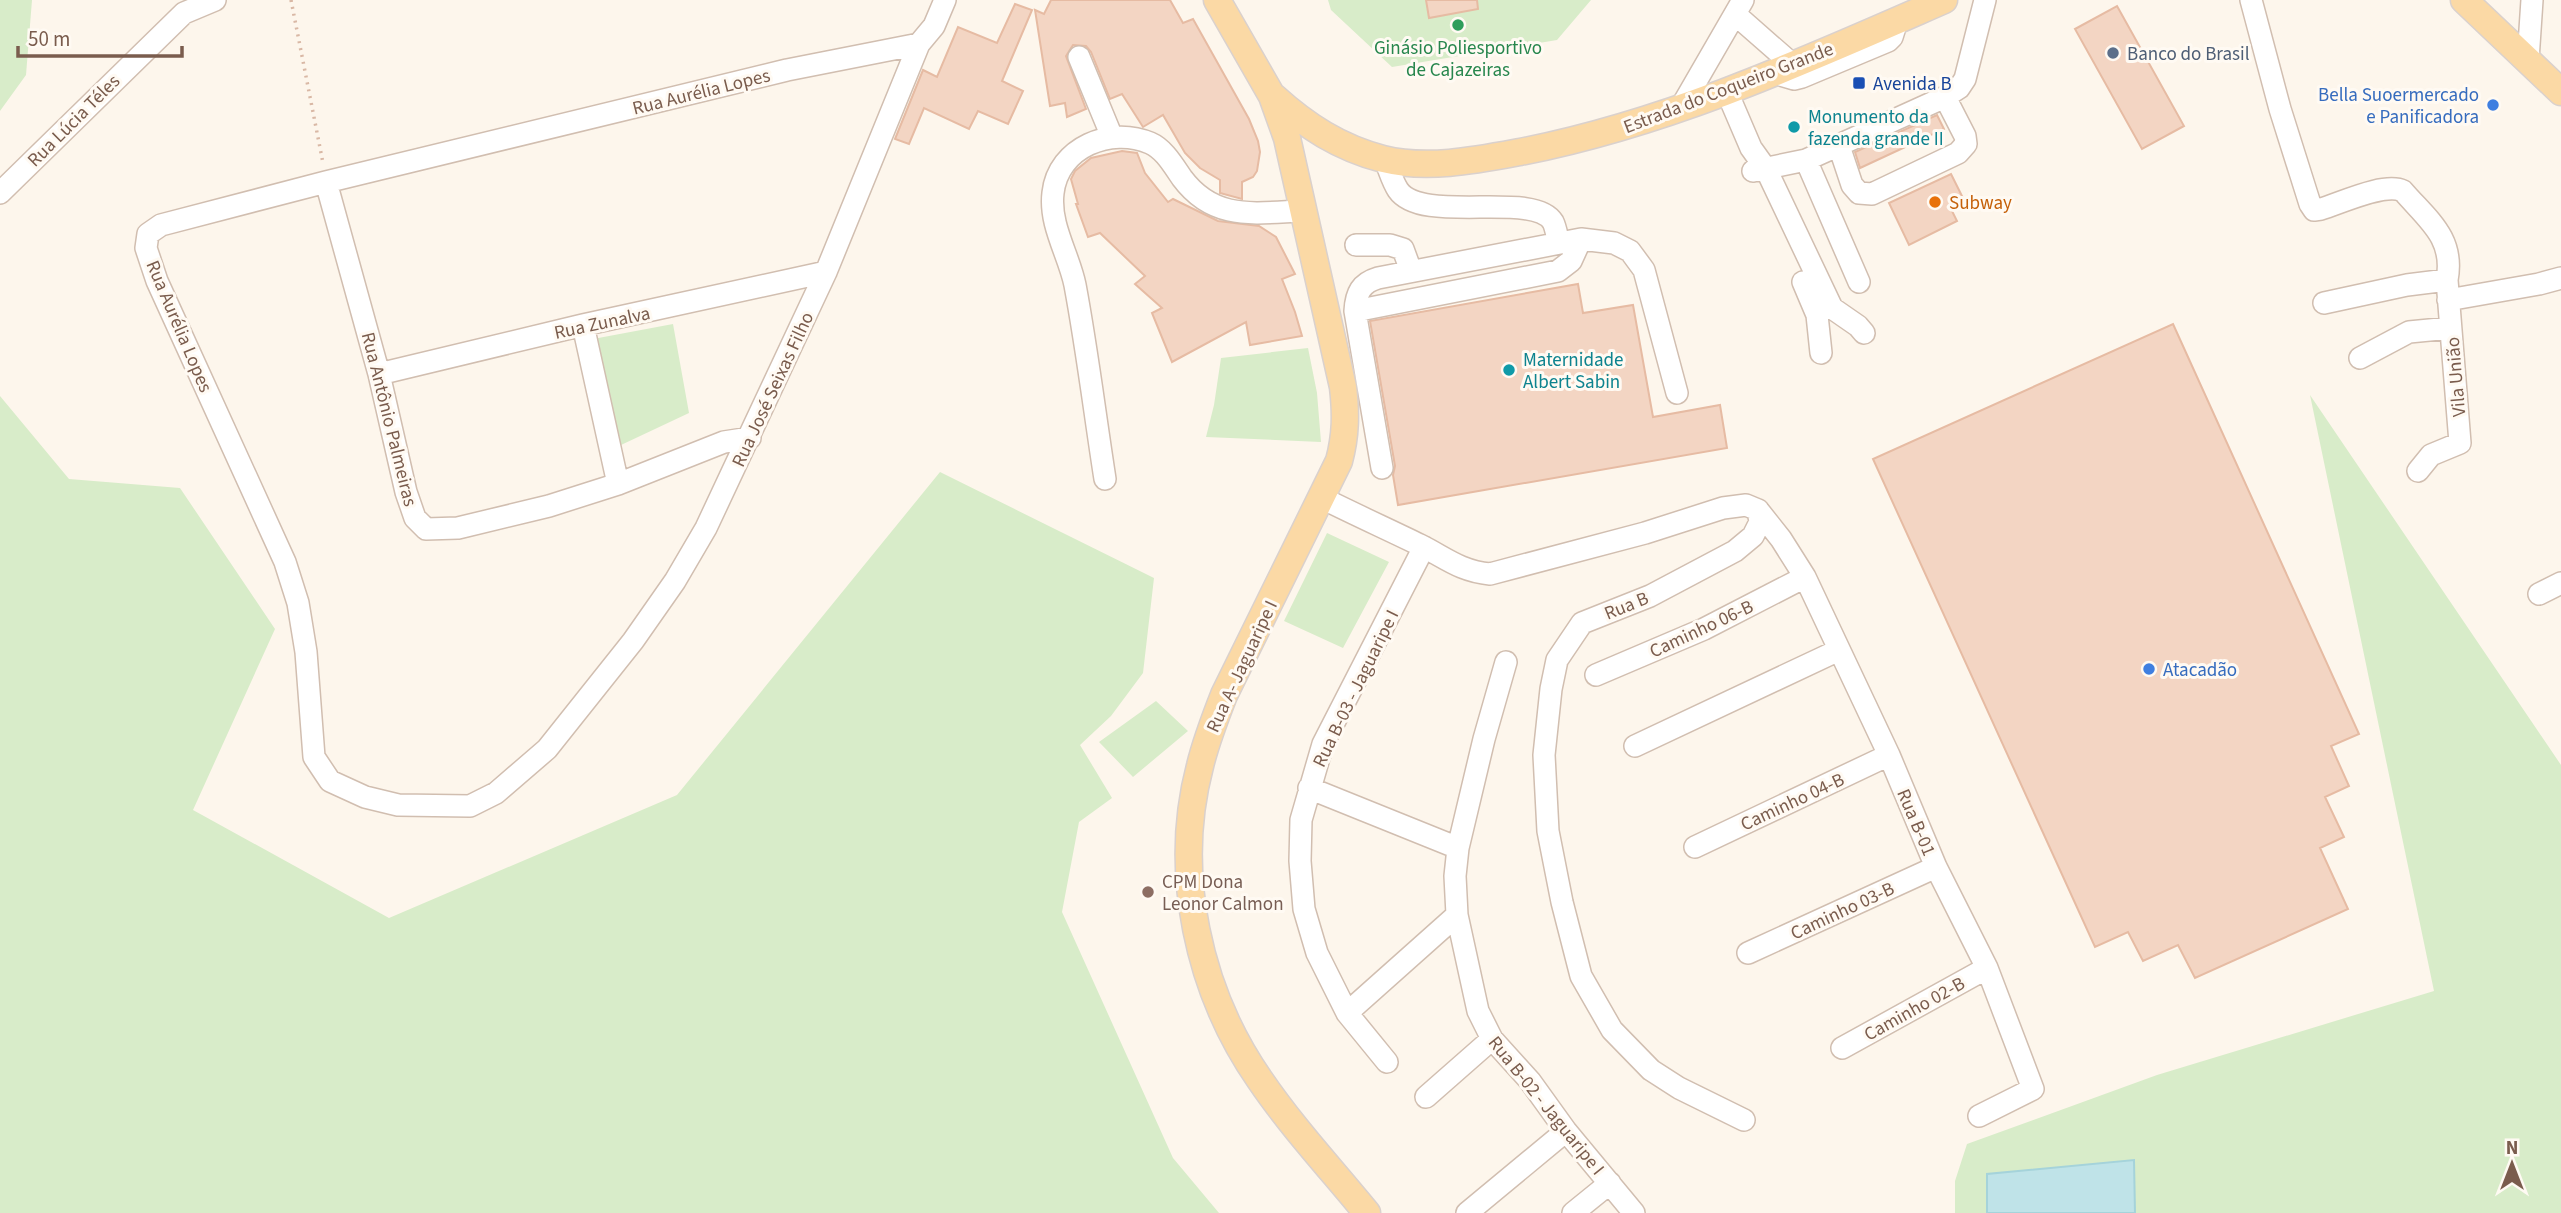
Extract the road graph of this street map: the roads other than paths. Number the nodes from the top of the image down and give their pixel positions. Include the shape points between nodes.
1 (215, 0) edge
2 (945, 0) edge
3 (1217, 0) edge
4 (1944, 0) edge
5 (1984, 0) edge
6 (2250, 0) edge
7 (2464, 0) edge
8 (2532, 0) edge
9 (1740, 8) edge
10 (919, 44) junction
11 (1079, 57) dead end
12 (2528, 60) junction
13 (1784, 69) junction
14 (1727, 92) junction
15 (2561, 92) edge
16 (1272, 96) junction
17 (1945, 96) junction
18 (1680, 109) junction
19 (1112, 137) junction
20 (1839, 146) junction
21 (1385, 160) junction
22 (1806, 160) junction
23 (1760, 170) junction
24 (327, 182) junction
25 (0, 193) edge
26 (1302, 211) junction
27 (1581, 239) junction
28 (1559, 243) junction
29 (1356, 245) dead end
30 (1445, 265) junction
31 (1411, 271) junction
32 (826, 272) junction
33 (2561, 278) edge
34 (1859, 282) dead end
35 (2448, 290) junction
36 (1452, 292) junction
37 (2324, 303) dead end
38 (1355, 311) junction
39 (583, 325) junction
40 (2451, 328) junction
41 (1864, 333) dead end
42 (1821, 353) dead end
43 (2360, 358) dead end
44 (379, 374) junction
45 (1677, 394) dead end
46 (750, 438) junction
47 (1382, 468) dead end
48 (2418, 471) dead end
49 (1105, 479) dead end
50 (618, 484) junction
51 (1322, 498) junction
52 (1758, 510) junction
53 (1424, 547) junction
54 (1805, 577) junction
55 (2561, 583) edge
56 (2539, 594) dead end
57 (1839, 650) junction
58 (1506, 662) dead end
59 (1596, 675) dead end
60 (1635, 746) dead end
61 (547, 749) joint
62 (1889, 755) junction
63 (1308, 788) junction
64 (1695, 847) dead end
65 (1458, 848) junction
66 (1936, 867) junction
67 (1457, 915) junction
68 (1748, 953) dead end
69 (1987, 968) junction
70 (1347, 1013) junction
71 (1492, 1039) junction
72 (1842, 1048) dead end
73 (1387, 1062) dead end
74 (1426, 1097) dead end
75 (1979, 1116) dead end
76 (1744, 1120) dead end
77 (1566, 1130) junction
78 (1610, 1183) junction
79 (1367, 1213) edge
80 (1467, 1213) edge
81 (1573, 1213) edge
82 (1634, 1213) edge

1 - 25 street, Rua Lúcia Téles via 184,13
2 - 10 street, Rua José Seixas Filho via 934,26
3 - 16 main road, Estrada do Coqueiro Grande
4 - 13 main road, Estrada do Coqueiro Grande
5 - 17 street via 1965,79
6 - 35 street via 2314,210 2382,189 2403,191 2441,234 2449,267
7 - 12 main road
8 - 12 street
9 - 13 street
9 - 18 street
10 - 24 street, Rua Aurélia Lopes via 787,70
10 - 32 street, Rua José Seixas Filho
11 - 19 street
12 - 15 main road
13 - 14 main road, Estrada do Coqueiro Grande
14 - 18 main road, Estrada do Coqueiro Grande
14 - 23 street
16 - 21 main road, Estrada do Coqueiro Grande via 1322,135
16 - 26 main road, Estrada do Coqueiro Grande
17 - 20 street
17 - 20 street via 1966,144 1958,153 1872,194 1859,193 1852,185
18 - 21 main road, Estrada do Coqueiro Grande via 1584,139 1486,158 1432,163
19 - 26 street via 1133,137 1153,144 1189,187 1209,204 1229,212
19 - 49 street via 1081,148 1067,160 1053,194 1054,214 1075,282
20 - 22 street
21 - 28 street via 1399,192 1414,201 1542,213 1552,221
22 - 23 street
22 - 34 street
23 - 41 street via 1832,308
23 - 42 street via 1814,305
24 - 44 street, Rua Antônio Palmeiras
24 - 61 street, Rua Aurélia Lopes via 161,225 146,240 157,281 285,562 306,652 314,757 330,781 365,797 398,805 470,806 496,793
26 - 51 main road, Rua A- Jaguaripe I via 1346,416 1345,440
27 - 28 street
27 - 36 street via 1572,261 1558,271
27 - 45 street via 1614,243 1630,251 1644,270
28 - 30 street
29 - 31 street via 1403,249
30 - 31 street
30 - 36 street
31 - 38 street via 1369,281 1358,292
32 - 39 street, Rua Zunalva
32 - 46 street, Rua José Seixas Filho
33 - 35 street via 2539,285
35 - 37 street via 2407,285
35 - 40 street, Vila União
36 - 38 street
38 - 47 street
39 - 44 street, Rua Zunalva
39 - 50 street
40 - 43 street via 2409,332
40 - 48 street, Vila União via 2460,443 2431,455
44 - 50 street, Rua Antônio Palmeiras via 406,492 415,519 426,529 442,530 549,506
46 - 50 street, Rua Antônio Palmeiras via 714,446
46 - 61 street, Rua José Seixas Filho via 675,582
51 - 53 street
51 - 79 main road, Rua A- Jaguaripe I via 1209,733 1193,803 1189,878 1204,964 1238,1045 1259,1080
52 - 53 street via 1746,505 1723,508 1490,573 1471,572
52 - 54 street, Rua B-01
52 - 76 street, Rua B via 1760,522 1753,536 1735,551 1650,596 1583,623 1556,660 1544,755 1548,831 1581,976 1612,1030 1651,1070
53 - 63 street, Rua B-03 - Jaguaripe I via 1323,744
54 - 57 street, Rua B-01
54 - 59 street, Caminho 06-B via 1704,629
55 - 56 street
57 - 60 street
57 - 62 street, Rua B-01
58 - 65 street, Rua B-02 - Jaguaripe I
62 - 64 street, Caminho 04-B
62 - 66 street, Rua B-01
63 - 65 street
63 - 70 street, Rua B-03 - Jaguaripe I via 1301,820 1304,909 1317,953
65 - 67 street, Rua B-02 - Jaguaripe I
66 - 68 street, Caminho 03-B
66 - 69 street, Rua B-01
67 - 70 street
67 - 71 street, Rua B-02 - Jaguaripe I via 1478,1011
69 - 72 street, Caminho 02-B
69 - 75 street, Rua B-01 via 2033,1088
70 - 73 street, Rua B-03 - Jaguaripe I
71 - 74 street
71 - 77 street, Rua B-02 - Jaguaripe I
77 - 78 street, Rua B-02 - Jaguaripe I
77 - 80 street
78 - 81 street
78 - 82 street, Rua B-02 - Jaguaripe I

